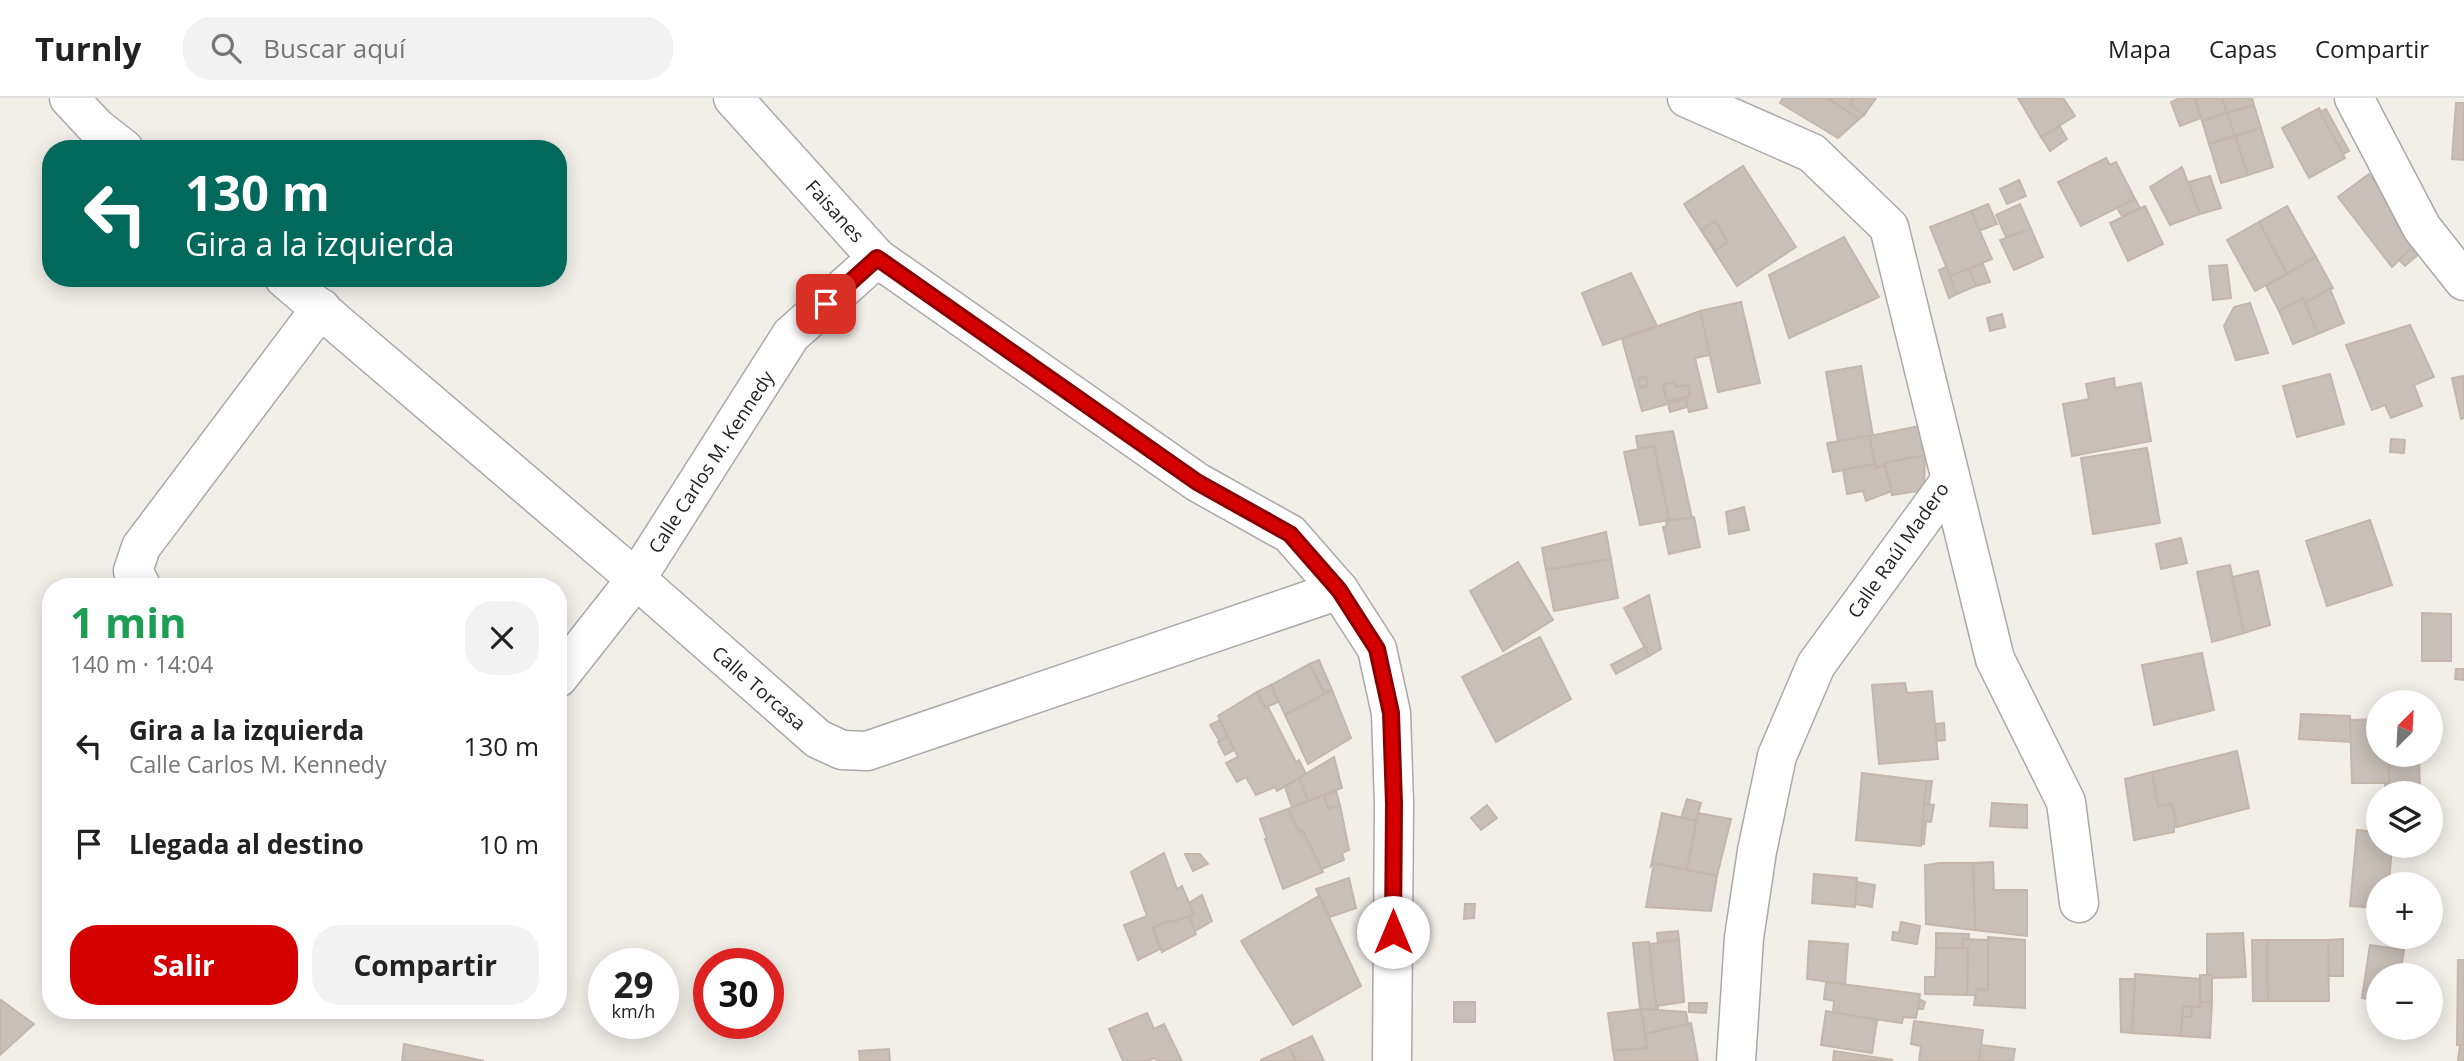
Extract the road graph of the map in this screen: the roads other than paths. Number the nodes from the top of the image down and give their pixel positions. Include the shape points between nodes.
1 (69, 98) edge
2 (733, 98) edge
3 (1687, 98) edge
4 (2354, 98) edge
5 (113, 140) edge
6 (877, 258) junction
7 (2464, 281) edge
8 (295, 287) edge
9 (321, 308) junction
10 (1950, 481) junction
11 (137, 578) edge
12 (636, 579) junction
13 (1339, 590) junction
14 (567, 667) edge
15 (2079, 903) dead end
16 (1392, 1061) edge
17 (1736, 1061) edge

1 - 5 street
2 - 6 street, Faisanes
3 - 10 street, Calle Raúl Madero via 1812,153 1889,227
4 - 7 street via 2422,228
6 - 12 street, Calle Carlos M. Kennedy via 791,335
6 - 13 street, Faisanes via 1197,482 1290,534
8 - 9 street, Calle Torcasa
9 - 11 street via 141,547 133,571
9 - 12 street, Calle Torcasa
10 - 15 street via 1995,660 2066,802
10 - 17 street, Calle Raúl Madero via 1816,665 1777,756 1744,938
12 - 13 street, Calle Torcasa via 818,739 842,750 867,751
12 - 14 street, Calle Carlos M. Kennedy
13 - 16 street, Faisanes via 1377,649 1391,713

